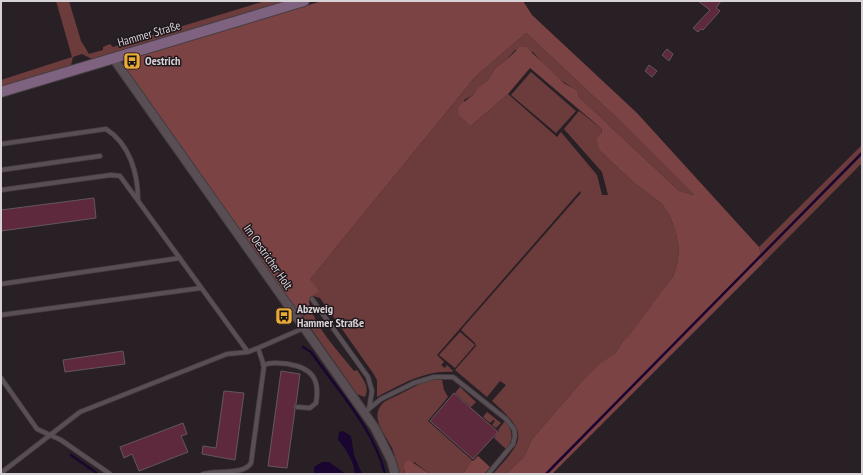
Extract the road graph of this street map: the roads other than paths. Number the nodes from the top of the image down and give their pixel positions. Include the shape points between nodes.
1 (304, 1) edge
2 (113, 58) junction
3 (1, 92) edge
4 (1, 144) edge
5 (100, 156) dead end
6 (1, 170) edge
7 (1, 190) edge
8 (138, 200) junction
9 (180, 258) junction
10 (1, 284) edge
11 (201, 288) junction
12 (312, 299) dead end
13 (1, 315) edge
14 (304, 328) junction
15 (258, 348) junction
16 (248, 352) junction
17 (263, 365) junction
18 (1, 378) edge
19 (297, 407) dead end
20 (367, 411) junction
21 (49, 436) junction
22 (4, 472) edge
23 (110, 474) edge
24 (203, 474) edge
25 (396, 474) edge
26 (488, 474) edge

1 - 2 main road, Hammer Straße
2 - 3 main road, Hammer Straße
2 - 14 street, Im Oestricher Holt
4 - 8 lane via 106,130 120,141 135,168
5 - 6 lane
7 - 8 lane via 116,174 123,179
8 - 9 lane
9 - 10 lane
9 - 11 lane
11 - 13 lane
11 - 16 lane
12 - 20 lane via 368,377 372,391
14 - 15 lane
14 - 20 street, Im Oestricher Holt
15 - 16 lane
15 - 17 lane
16 - 21 lane via 227,354 89,408
17 - 19 lane via 276,363 298,366 312,375 317,385 316,403 310,408
17 - 24 lane via 250,467 240,473
18 - 21 lane via 37,429
20 - 25 street, Im Oestricher Holt
20 - 26 lane via 381,399 414,383 434,377 453,376 514,429 513,444
21 - 22 lane
21 - 23 lane via 61,440

